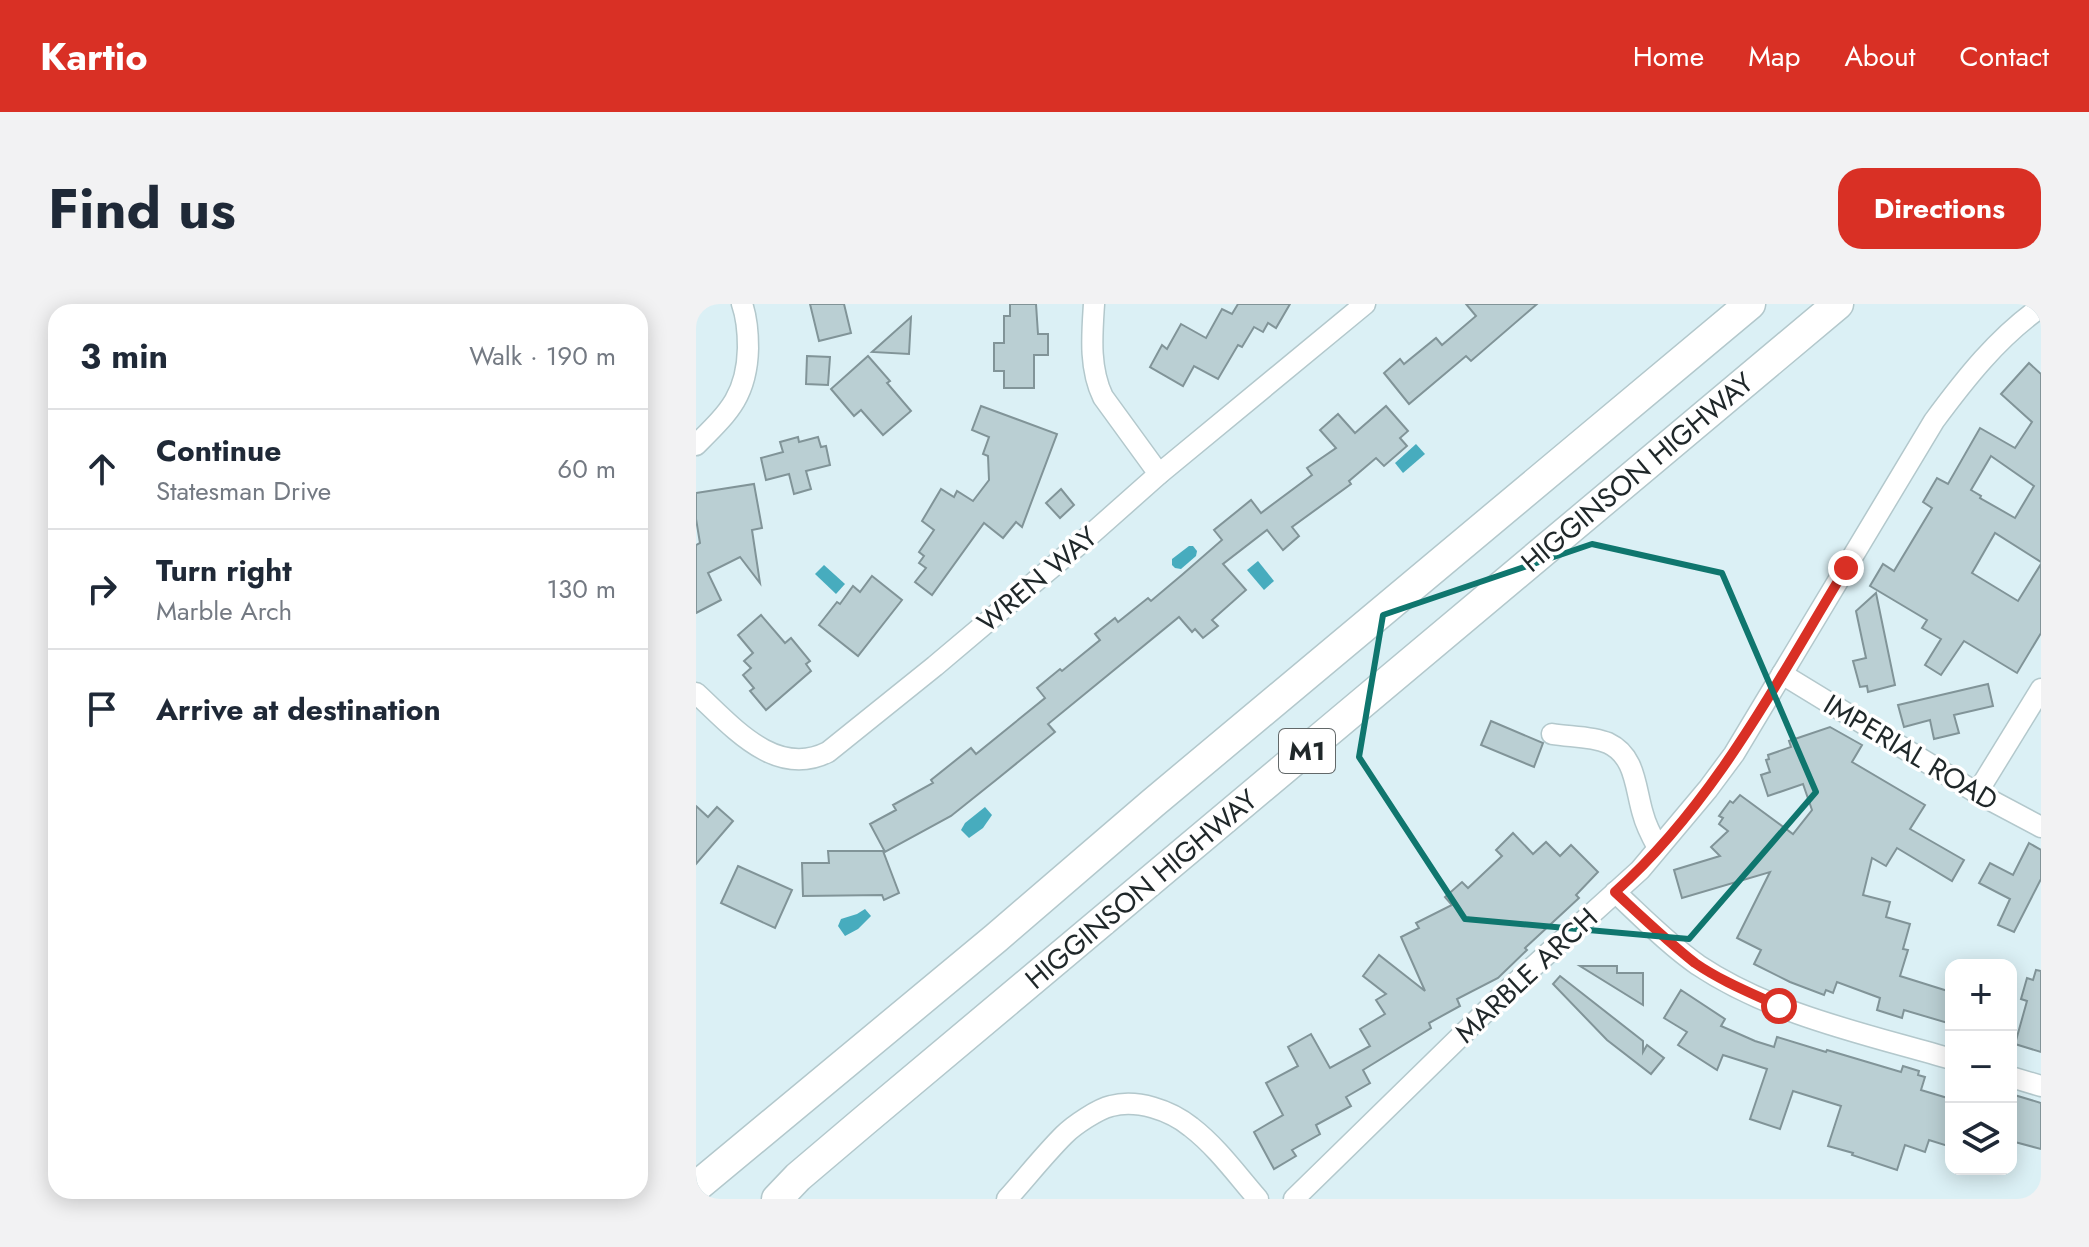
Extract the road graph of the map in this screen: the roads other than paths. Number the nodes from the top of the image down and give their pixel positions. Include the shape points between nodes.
1 (742, 304) edge
2 (1094, 304) edge
3 (1365, 304) edge
4 (1750, 304) edge
5 (1838, 304) edge
6 (2041, 307) edge
7 (696, 445) edge
8 (1159, 474) junction
9 (1782, 674) junction
10 (2041, 689) edge
11 (696, 693) edge
12 (1552, 734) dead end
13 (1977, 793) junction
14 (2041, 827) edge
15 (1658, 848) junction
16 (1615, 892) junction
17 (1945, 1057) edge
18 (2017, 1079) edge
19 (2041, 1086) edge
20 (696, 1187) edge
21 (777, 1199) edge
22 (1007, 1199) edge
23 (1258, 1199) edge
24 (1294, 1199) edge

1 - 7 street via 748,335 744,384 733,405
2 - 8 street via 1092,349 1098,385
3 - 8 street, WREN WAY
4 - 20 highway, HIGGINSON HIGHWAY / M1
5 - 21 highway, HIGGINSON HIGHWAY / M1
6 - 9 street, MARBLE ARCH via 2007,334 1934,421
8 - 11 street, WREN WAY via 888,705 819,757 795,759 761,750
9 - 13 street, IMPERIAL ROAD
9 - 15 street, MARBLE ARCH via 1734,754
10 - 13 street
12 - 15 street via 1597,740 1622,753
13 - 14 street, IMPERIAL ROAD
15 - 16 street, MARBLE ARCH
16 - 17 street via 1668,941 1728,983 1817,1020
16 - 24 street, MARBLE ARCH
18 - 19 street
22 - 23 street via 1066,1133 1099,1110 1119,1104 1156,1109 1191,1127

